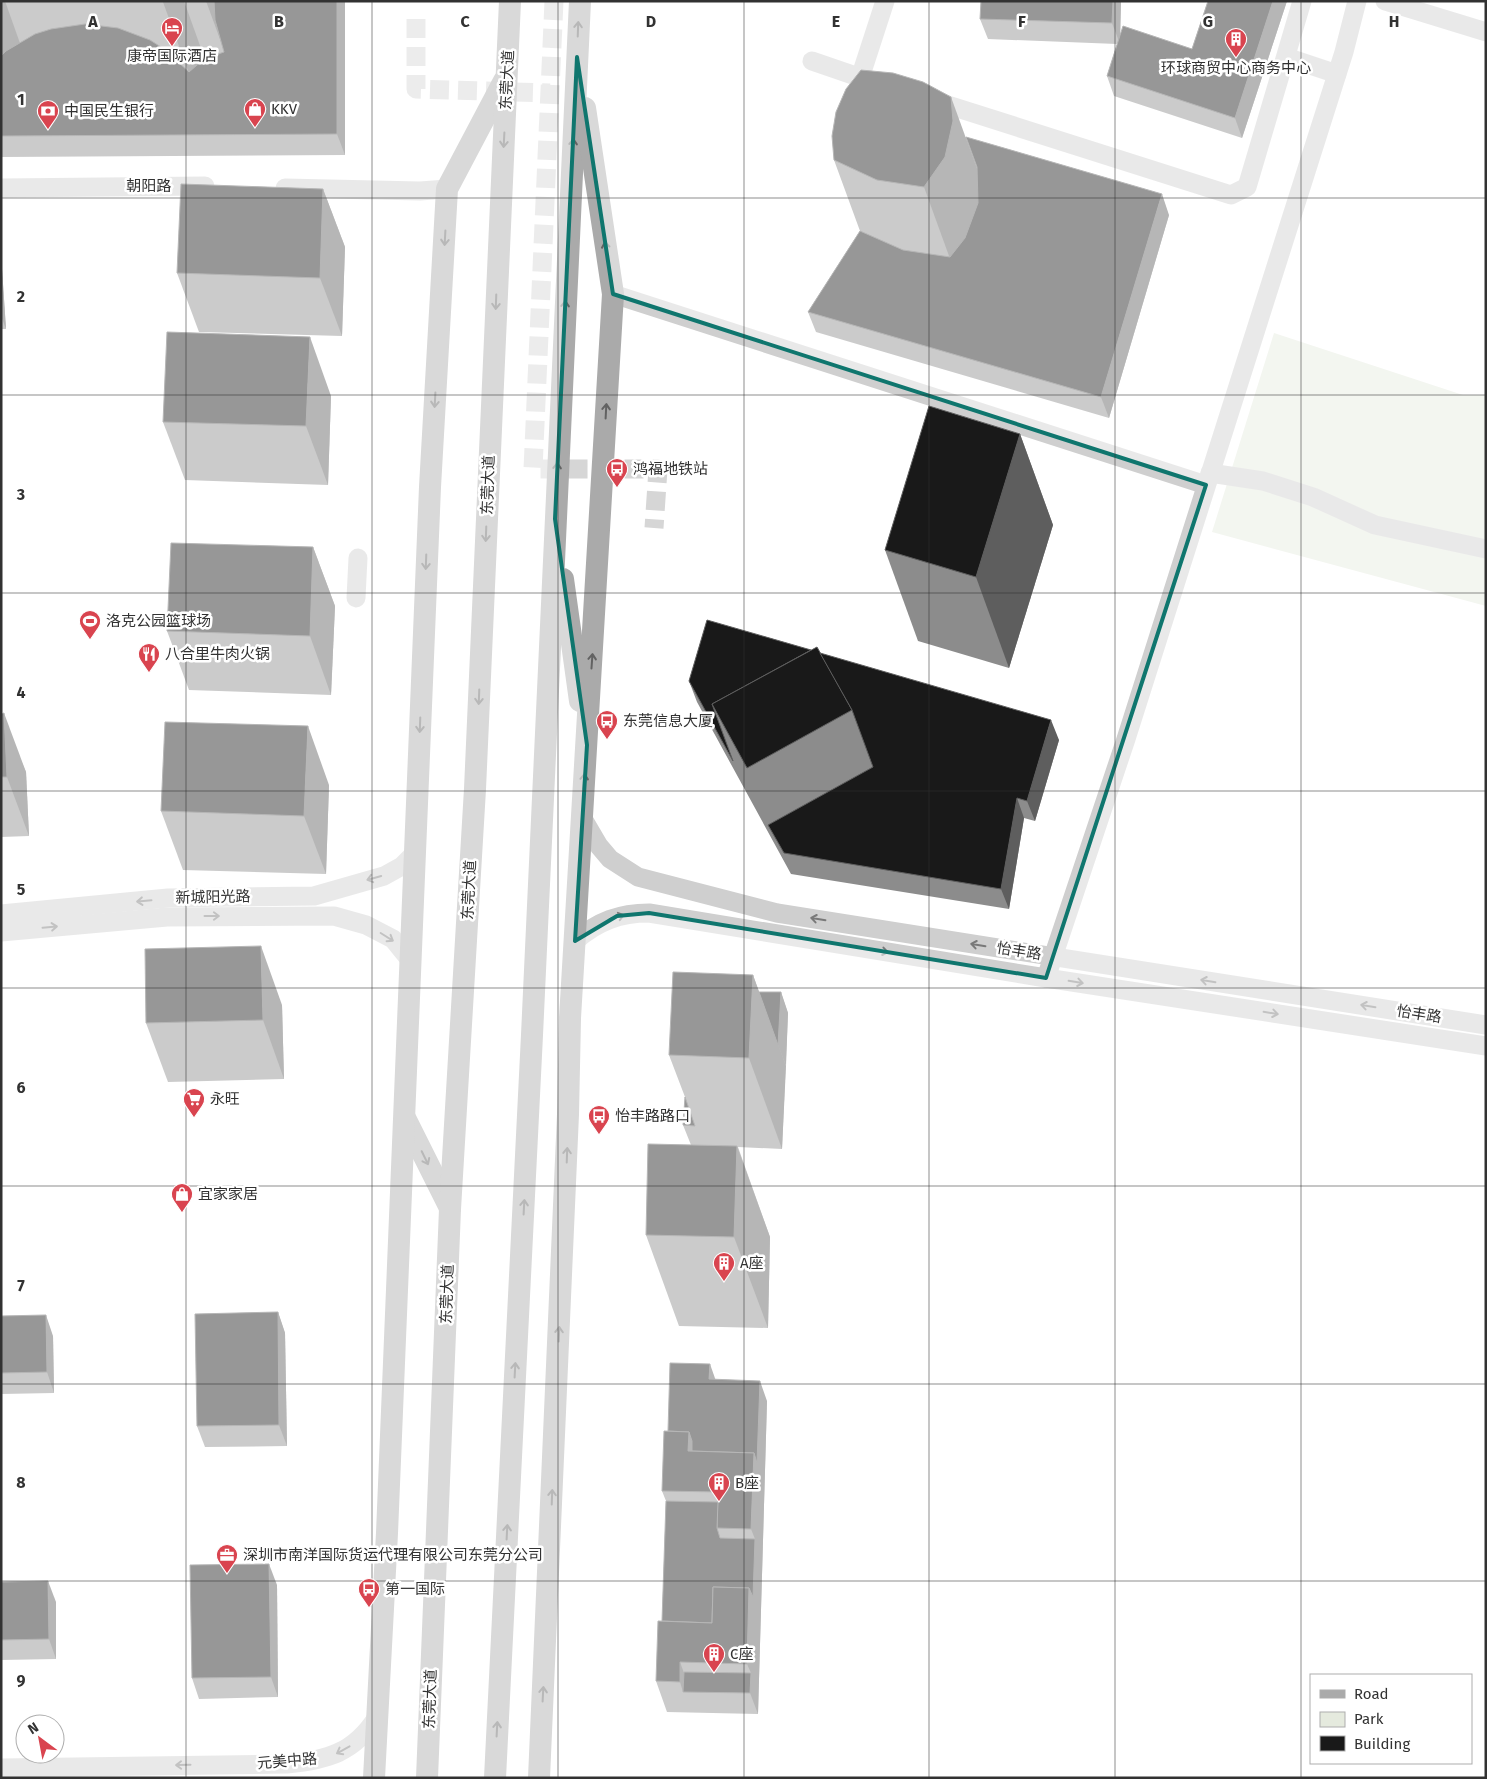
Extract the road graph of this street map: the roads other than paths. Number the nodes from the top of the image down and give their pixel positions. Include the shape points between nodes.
1 (510, 1) edge
2 (580, 1) edge
3 (885, 1) edge
4 (1302, 1) edge
5 (1385, 1) edge
6 (1353, 2) edge
7 (1486, 32) edge
8 (577, 57) junction
9 (1286, 57) junction
10 (812, 61) dead end
11 (508, 74) junction
12 (1337, 74) junction
13 (860, 78) junction
14 (898, 90) edge
15 (917, 96) edge
16 (227, 187) edge
17 (266, 187) edge
18 (1, 188) edge
19 (448, 189) junction
20 (613, 294) junction
21 (1208, 479) junction
22 (555, 519) junction
23 (1486, 549) edge
24 (358, 558) dead end
25 (356, 598) dead end
26 (587, 745) junction
27 (582, 818) junction
28 (414, 853) junction
29 (1, 914) edge
30 (1, 932) edge
31 (575, 941) junction
32 (1053, 957) junction
33 (410, 960) junction
34 (1046, 978) junction
35 (1486, 1024) edge
36 (1486, 1046) edge
37 (404, 1115) junction
38 (450, 1209) junction
39 (377, 1717) junction
40 (1, 1768) edge
41 (374, 1778) edge
42 (427, 1778) edge
43 (495, 1778) edge
44 (539, 1778) edge

1 - 11 main road, 东莞大道
8 -> 2 main road
3 - 13 street
4 - 9 street
5 - 7 street
6 - 12 street
20 -> 8 main road
22 -> 8 main road
9 - 12 street
9 - 15 street via 1247,187 1231,194
10 - 13 street
11 - 19 main road
11 -> 38 main road, 东莞大道 via 474,789
12 - 21 street
13 - 14 street
16 - 18 street, 朝阳路
17 - 19 street
19 -> 28 main road via 430,487
20 - 21 street
26 -> 20 main road
21 - 23 street via 1263,481 1313,497 1376,525
21 - 32 street
22 - 26 main road
43 -> 22 main road
24 - 25 street
27 -> 26 main road
27 - 31 main road
32 -> 27 street, 怡丰路 via 777,913 654,883 623,869 610,858
28 -> 29 street, 新城阳光路 via 402,866 384,876 314,896 168,898
28 - 33 main road
30 -> 33 street, 新城阳光路 via 167,917 334,916 366,925 392,939
31 -> 34 street, 怡丰路 via 602,922 617,916 649,913
44 -> 31 main road
32 - 34 street
35 -> 32 street, 怡丰路
33 - 37 main road
34 -> 36 street, 怡丰路
37 -> 38 main road
37 - 39 main road
38 - 42 main road, 东莞大道
39 -> 40 street, 元美中路 via 355,1744 316,1761
39 - 41 main road

